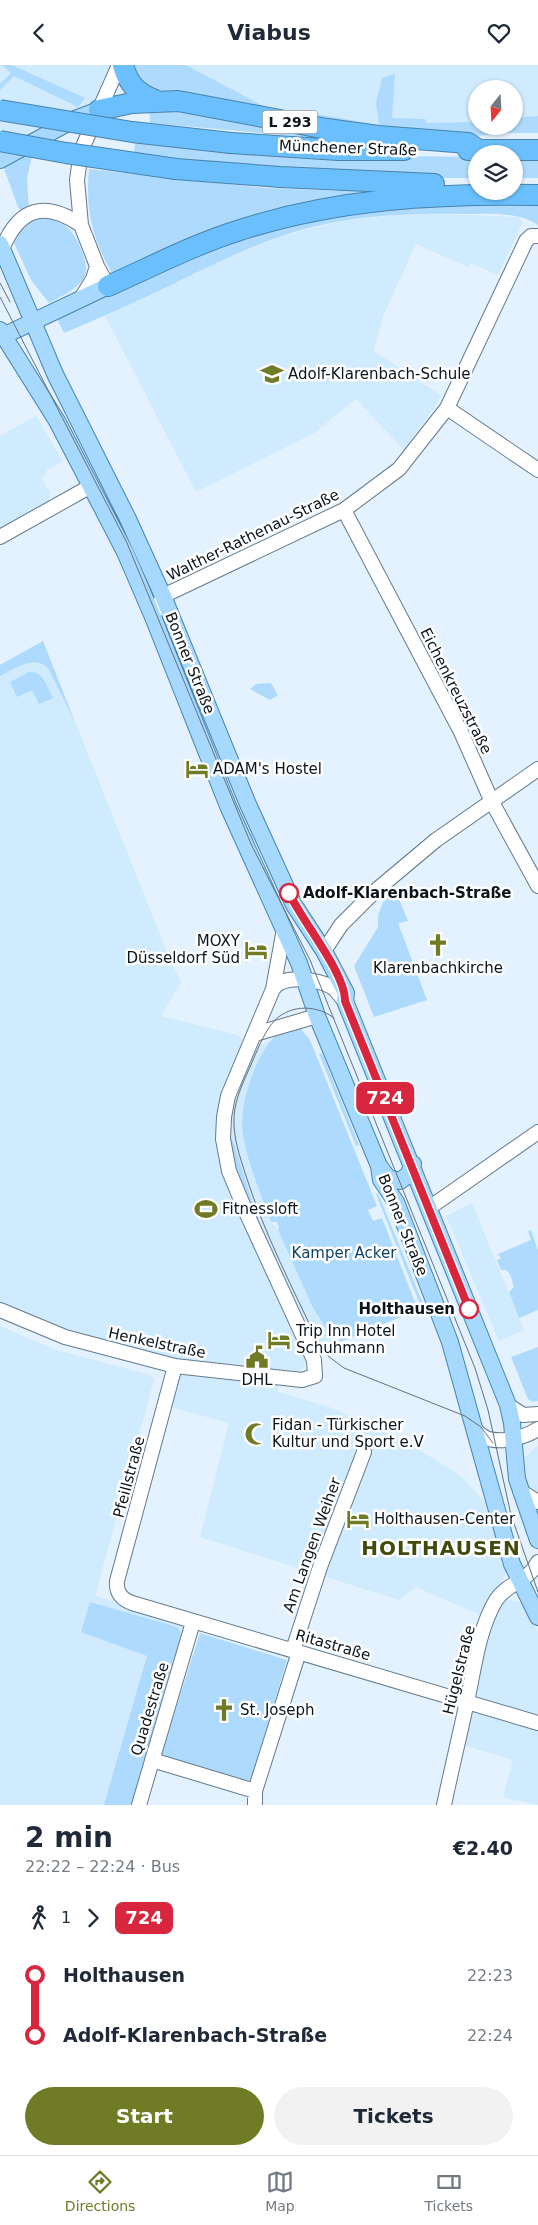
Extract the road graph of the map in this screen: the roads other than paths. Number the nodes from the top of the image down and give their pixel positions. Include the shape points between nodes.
1 (119, 65) edge
2 (124, 65) edge
3 (155, 100) junction
4 (0, 110) edge
5 (99, 110) junction
6 (471, 145) edge
7 (8, 146) edge
8 (468, 150) edge
9 (523, 150) edge
10 (538, 150) edge
11 (0, 155) edge
12 (0, 160) edge
13 (468, 184) edge
14 (523, 185) edge
15 (538, 185) edge
16 (538, 195) edge
17 (81, 225) junction
18 (534, 236) edge
19 (1, 247) edge
20 (97, 266) junction
21 (108, 286) junction
22 (80, 300) junction
23 (32, 323) junction
24 (1, 335) edge
25 (447, 408) junction
26 (538, 470) edge
27 (91, 486) junction
28 (344, 510) junction
29 (0, 537) edge
30 (163, 596) junction
31 (153, 617) junction
32 (538, 769) edge
33 (492, 802) junction
34 (538, 886) edge
35 (284, 929) junction
36 (324, 951) junction
37 (305, 981) junction
38 (273, 989) junction
39 (345, 1001) junction
40 (317, 1016) junction
41 (255, 1034) junction
42 (538, 1132) edge
43 (412, 1164) junction
44 (379, 1166) junction
45 (430, 1207) junction
46 (0, 1310) edge
47 (176, 1366) junction
48 (508, 1405) junction
49 (538, 1414) edge
50 (538, 1429) edge
51 (476, 1430) junction
52 (514, 1439) junction
53 (364, 1452) dead end
54 (520, 1491) junction
55 (538, 1502) edge
56 (538, 1536) edge
57 (538, 1562) edge
58 (519, 1581) junction
59 (120, 1595) joint
60 (538, 1617) edge
61 (193, 1622) junction
62 (296, 1651) junction
63 (467, 1701) junction
64 (538, 1723) edge
65 (152, 1760) junction
66 (255, 1791) junction
67 (139, 1805) edge
68 (255, 1805) edge
69 (444, 1805) edge

1 - 5 street
2 - 3 highway, L 293 via 131,85
3 - 5 highway, L 293
3 - 6 highway, L 293 via 200,104 296,124 378,136
4 - 8 highway, Münchener Straße / L 293, bridge via 123,131 231,143 338,150
5 - 7 main road
5 - 17 street via 78,166
7 - 11 main road
7 - 12 main road
7 - 13 highway, bridge via 176,169 351,181
9 - 10 highway, Münchener Straße / L 293
14 - 15 highway
16 - 21 highway via 424,195 289,216 200,245
17 - 19 street via 55,211 34,211 16,223
17 - 20 street
18 - 25 street, Walther-Rathenau-Straße via 522,249
19 - 23 main road, Bonner Straße
20 - 21 street
20 - 22 street
21 - 22 main road
22 - 23 main road
23 - 24 main road, Bonner Straße
23 - 30 main road, Bonner Straße
24 - 27 main road, Bonner Straße via 40,392
25 - 26 street
25 - 28 street, Walther-Rathenau-Straße via 399,469
27 - 29 street
27 - 31 main road, Bonner Straße
28 - 30 street, Walther-Rathenau-Straße
28 - 33 street, Eichenkreuzstraße via 461,732
30 - 31 street, Walther-Rathenau-Straße
30 - 36 main road, Bonner Straße via 246,802 294,905
31 - 35 main road, Bonner Straße via 228,806
32 - 33 street
33 - 34 street, Eichenkreuzstraße
33 - 36 street via 436,840 374,892 341,925
35 - 37 main road, Bonner Straße
35 - 38 street
36 - 39 main road, Bonner Straße via 346,993
37 - 38 street, Bonner Straße via 286,979
37 - 39 street, Bonner Straße via 331,987
37 - 40 main road, Bonner Straße
38 - 41 street
39 - 43 main road, Bonner Straße
40 - 41 street
40 - 44 main road, Bonner Straße
41 - 47 street, Henkelstraße via 228,1096 223,1127 226,1156 255,1234 317,1370 313,1378 302,1380
42 - 45 street
43 - 44 main road via 408,1175 400,1181 388,1178
43 - 45 main road, Bonner Straße
44 - 51 main road, Bonner Straße via 381,1180 396,1202 450,1340
45 - 48 main road, Bonner Straße
46 - 47 street, Henkelstraße via 65,1337
47 - 59 street, Pfeillstraße via 118,1581
48 - 49 street via 523,1415
48 - 52 main road, Bonner Straße
50 - 52 street via 528,1436
51 - 52 street via 486,1438
51 - 58 main road, Bonner Straße via 486,1475
52 - 54 main road, Bonner Straße
53 - 62 street, Am Langen Weiher via 325,1553
54 - 55 street
54 - 56 main road, Bonner Straße
57 - 58 street, Hügelstraße via 533,1571
58 - 60 main road, Bonner Straße
58 - 63 street, Hügelstraße via 497,1599 493,1607
59 - 61 street, Ritastraße via 132,1603
61 - 62 street, Ritastraße
61 - 65 street, Quadestraße
62 - 63 street, Ritastraße
62 - 66 street, Am Langen Weiher
63 - 64 street, Ritastraße
63 - 69 street, Hügelstraße
65 - 66 street
65 - 67 street, Quadestraße
66 - 68 street, Am Langen Weiher

